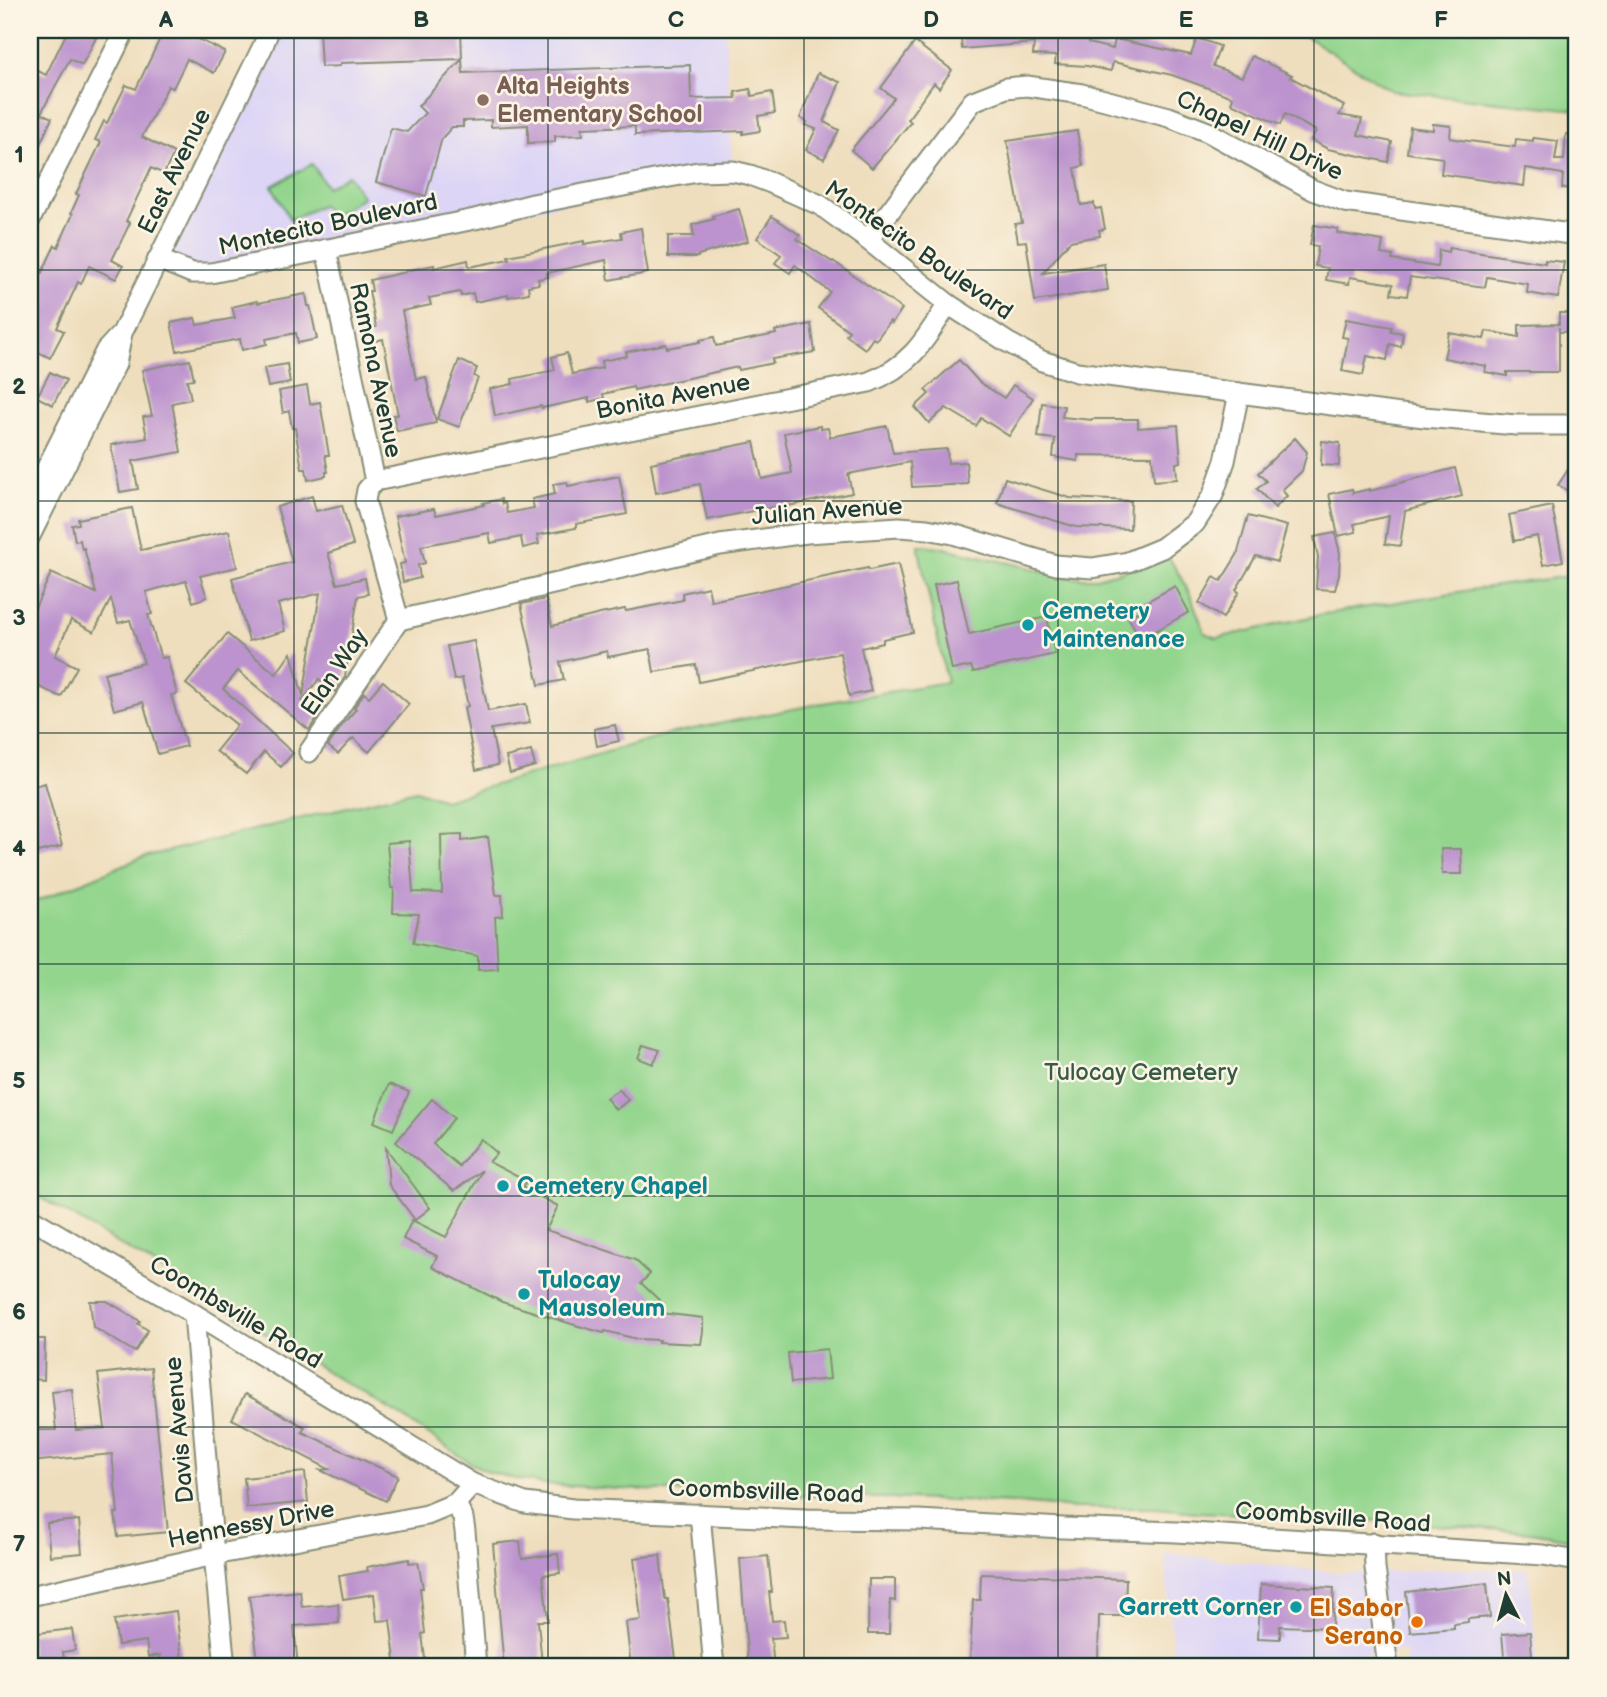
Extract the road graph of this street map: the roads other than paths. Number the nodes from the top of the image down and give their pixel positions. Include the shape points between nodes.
1 (125, 30) edge
2 (270, 30) edge
3 (30, 220) edge
4 (1577, 235) edge
5 (869, 240) junction
6 (326, 249) junction
7 (158, 259) junction
8 (948, 304) junction
9 (122, 333) junction
10 (1239, 393) junction
11 (1577, 425) edge
12 (375, 481) junction
13 (30, 500) edge
14 (30, 536) edge
15 (399, 620) junction
16 (309, 752) dead end
17 (30, 1218) edge
18 (194, 1314) junction
19 (473, 1484) junction
20 (456, 1503) junction
21 (700, 1514) junction
22 (1374, 1544) junction
23 (214, 1555) junction
24 (1577, 1561) edge
25 (30, 1596) edge
26 (225, 1667) edge
27 (476, 1667) edge
28 (714, 1667) edge
29 (1388, 1667) edge

1 - 3 street
2 - 7 street, East Avenue
4 - 5 street, Chapel Hill Drive via 1345,202 1169,117 1082,94 1027,86 1006,88 973,101
5 - 6 street, Montecito Boulevard via 820,205 771,183 742,173 711,171
5 - 8 street, Montecito Boulevard
6 - 7 street, Montecito Boulevard via 201,274
6 - 12 street, Ramona Avenue
7 - 9 street, East Avenue
8 - 10 street, Montecito Boulevard via 1007,342 1077,372
8 - 12 street, Bonita Avenue via 908,359 869,382
9 - 13 street, East Avenue via 106,350
9 - 14 street, East Avenue via 116,364
10 - 11 street, Montecito Boulevard via 1423,417
10 - 15 street, Julian Avenue via 1225,461 1213,495 1195,523 1162,548 1128,562 1092,568 1056,565 927,529 807,533 720,545
12 - 15 street, Ramona Avenue via 365,501
15 - 16 street, Elan Way
17 - 18 street, Coombsville Road
18 - 19 street, Coombsville Road
18 - 23 street, Davis Avenue
19 - 20 street, Hennessy Drive
19 - 21 street, Coombsville Road via 526,1503
20 - 23 street, Hennessy Drive via 427,1514
20 - 27 street via 465,1531
21 - 22 street, Coombsville Road via 919,1520
21 - 28 street
22 - 24 street, Coombsville Road
22 - 29 street
23 - 25 street, Hennessy Drive
23 - 26 street, Davis Avenue

